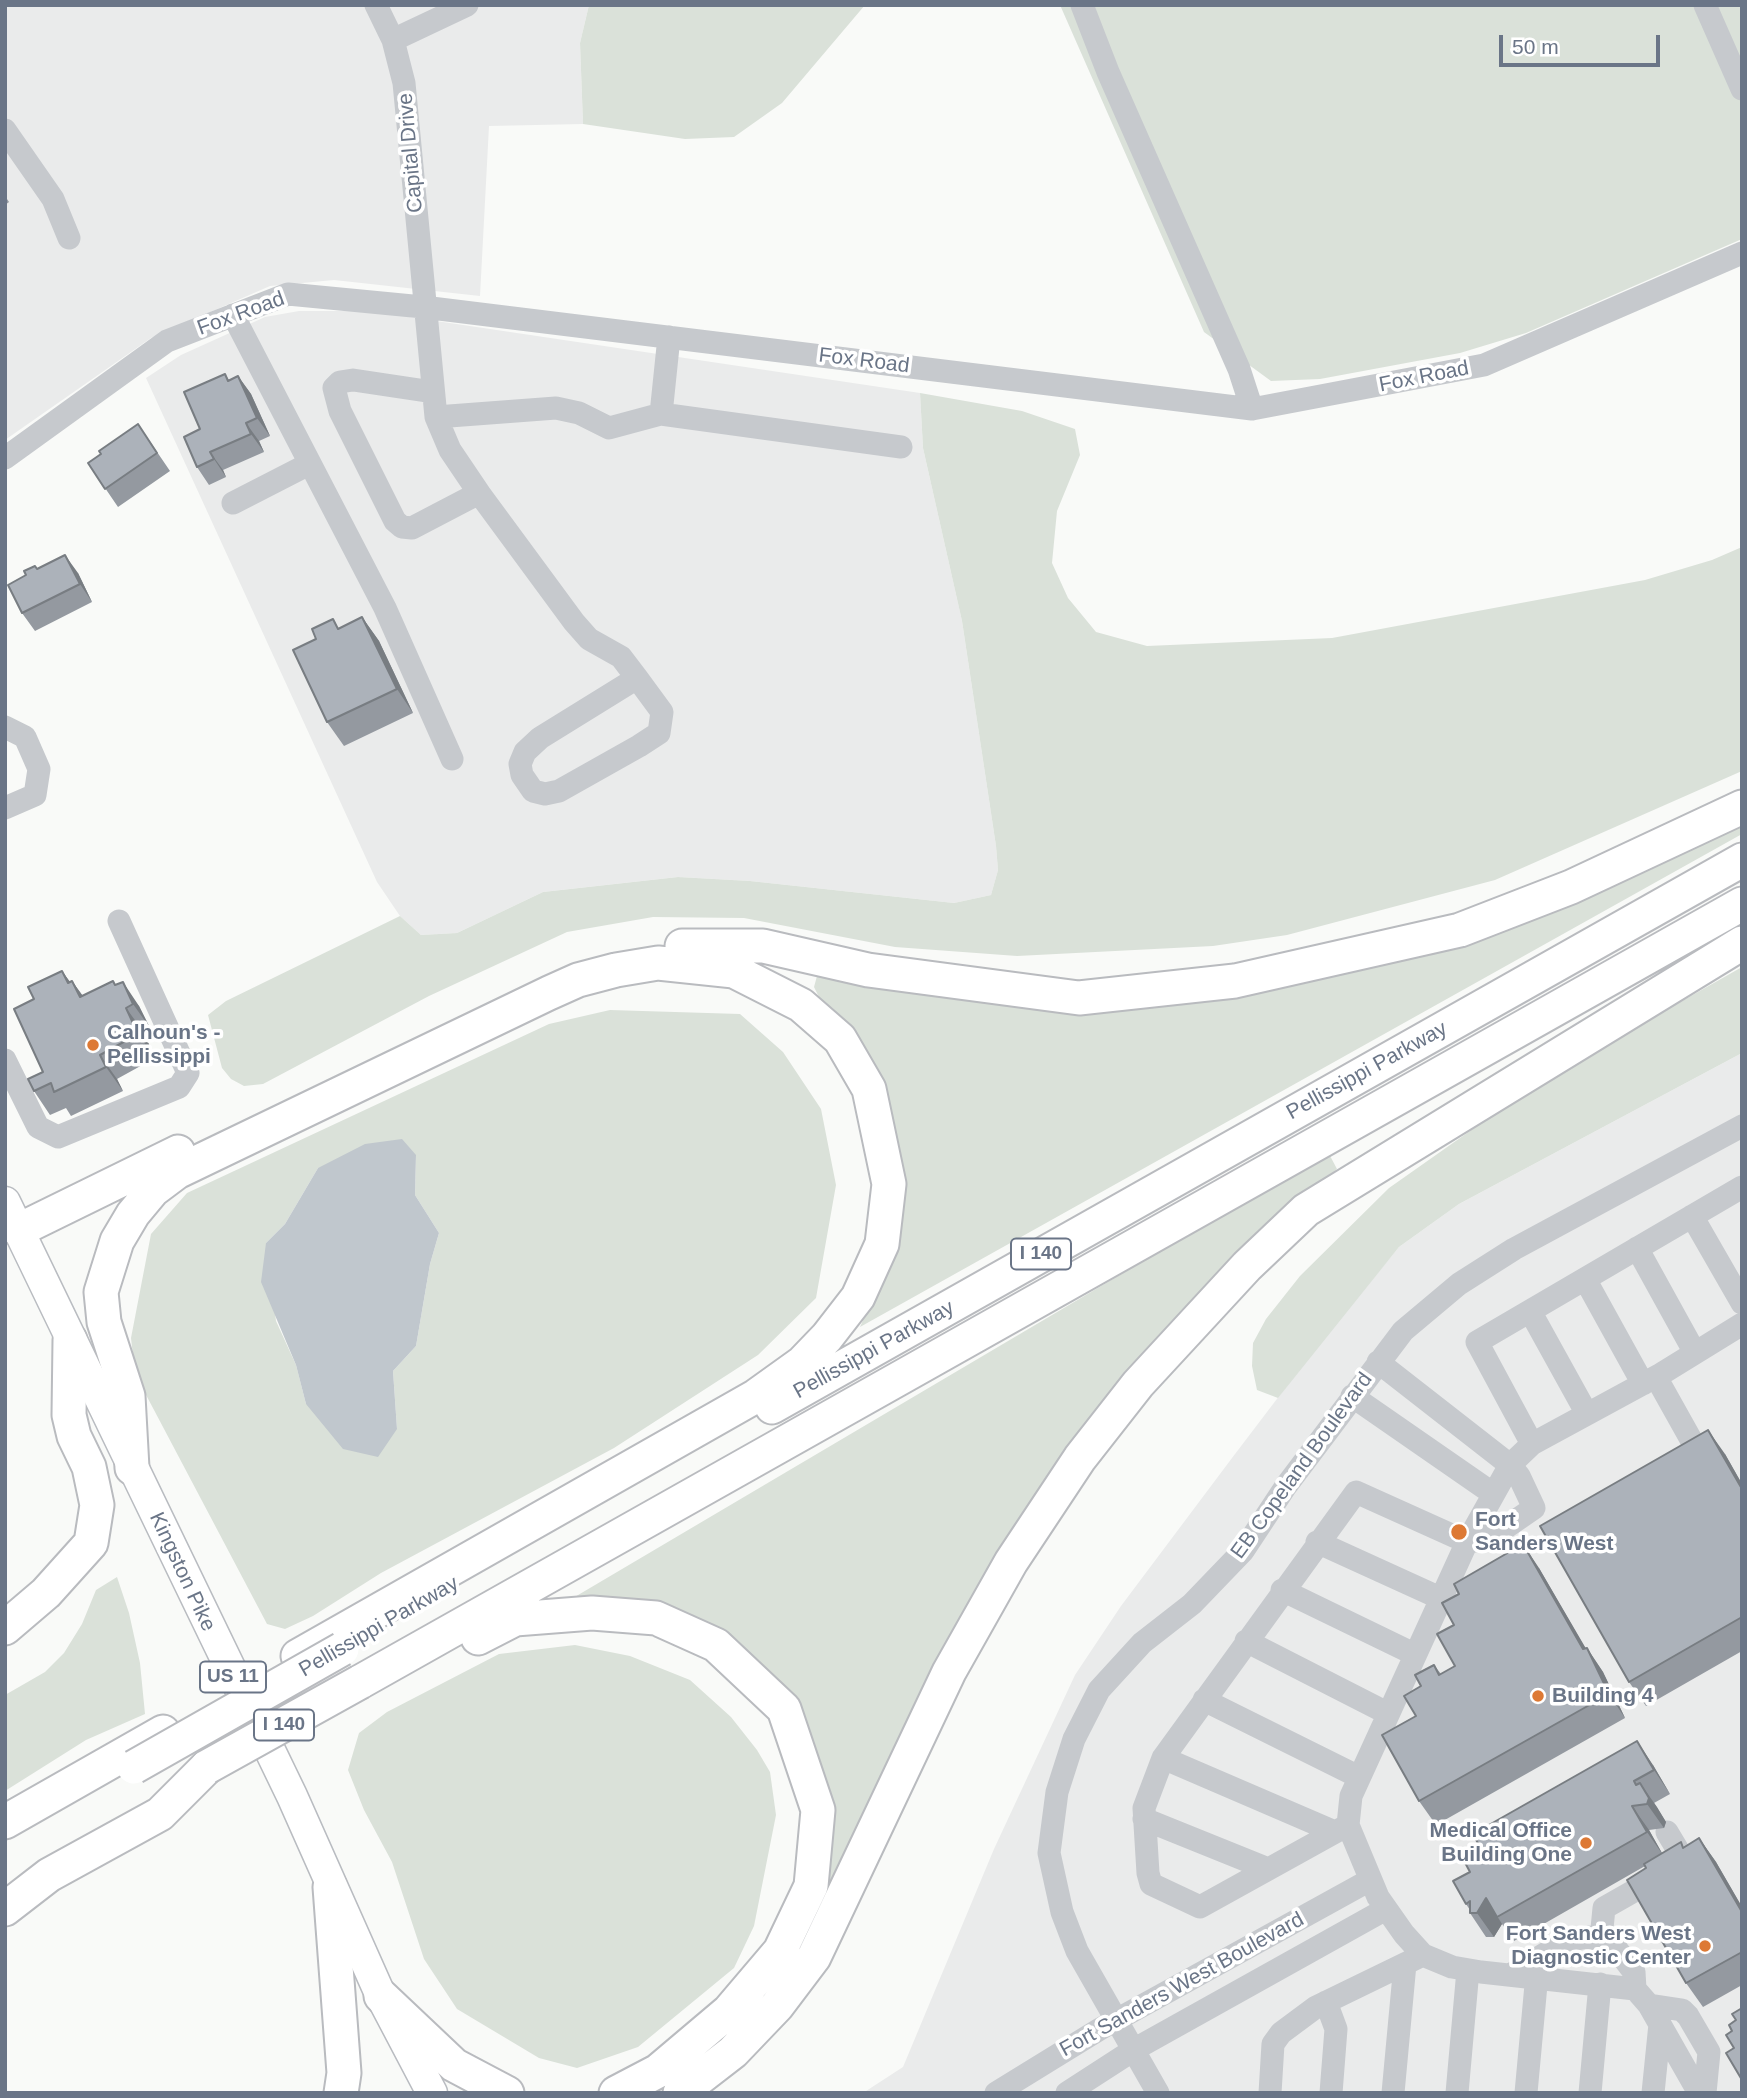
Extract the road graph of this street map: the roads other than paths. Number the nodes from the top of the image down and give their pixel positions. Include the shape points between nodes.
1 (376, 5) edge
2 (467, 5) edge
3 (1082, 5) edge
4 (1705, 5) edge
5 (431, 14) edge
6 (393, 40) junction
7 (1742, 89) edge
8 (5, 130) edge
9 (69, 238) dead end
10 (1742, 253) edge
11 (423, 307) junction
12 (233, 315) junction
13 (669, 337) junction
14 (433, 392) junction
15 (1252, 409) junction
16 (661, 414) junction
17 (436, 417) junction
18 (901, 447) dead end
19 (5, 458) edge
20 (309, 464) junction
21 (479, 493) junction
22 (233, 503) dead end
23 (637, 678) junction
24 (5, 727) edge
25 (452, 759) dead end
26 (1742, 807) edge
27 (5, 808) edge
28 (1742, 860) edge
29 (1742, 904) edge
30 (119, 921) dead end
31 (1742, 943) edge
32 (5, 1060) edge
33 (1742, 1126) edge
34 (1742, 1187) edge
35 (1692, 1216) junction
36 (10, 1223) edge
37 (1637, 1248) junction
38 (1585, 1279) junction
39 (1742, 1303) edge
40 (1530, 1311) junction
41 (1742, 1324) edge
42 (70, 1340) junction
43 (1695, 1353) junction
44 (1378, 1362) junction
45 (1649, 1380) junction
46 (1352, 1396) junction
47 (1587, 1414) junction
48 (1532, 1444) junction
49 (1703, 1461) edge
50 (1510, 1465) junction
51 (132, 1468) junction
52 (1492, 1493) junction
53 (1317, 1542) junction
54 (1467, 1542) junction
55 (1282, 1590) junction
56 (1440, 1598) junction
57 (5, 1628) edge
58 (1246, 1641) junction
59 (1414, 1654) junction
60 (360, 1682) junction
61 (1204, 1700) junction
62 (1387, 1713) junction
63 (1163, 1758) junction
64 (1359, 1777) junction
65 (156, 1806) junction
66 (1144, 1819) junction
67 (5, 1822) edge
68 (1341, 1828) junction
69 (1667, 1832) dead end
70 (5, 1838) edge
71 (1268, 1869) junction
72 (1370, 1880) junction
73 (5, 1881) edge
74 (330, 1887) junction
75 (5, 1909) edge
76 (1386, 1909) junction
77 (1601, 1939) junction
78 (1414, 1960) junction
79 (1538, 1967) junction
80 (1468, 1970) junction
81 (1600, 1983) junction
82 (381, 1996) junction
83 (1326, 2002) junction
84 (1648, 2006) junction
85 (1118, 2020) junction
86 (1135, 2049) junction
87 (341, 2093) edge
88 (432, 2093) edge
89 (507, 2093) edge
90 (616, 2093) edge
91 (680, 2093) edge
92 (996, 2093) edge
93 (1067, 2093) edge
94 (1158, 2093) edge
95 (1270, 2093) edge
96 (1331, 2093) edge
97 (1393, 2093) edge
98 (1457, 2093) edge
99 (1526, 2093) edge
100 (1590, 2093) edge
101 (1653, 2093) edge
102 (1699, 2093) edge
103 (1705, 2093) edge

1 - 6 street, Capital Drive
2 - 5 street
3 - 15 street via 1239,369
4 - 7 street
5 - 6 street
6 - 11 street, Capital Drive via 404,83
8 - 9 street via 53,199
10 - 15 street, Fox Road via 1483,365
11 - 12 street, Fox Road via 288,294
11 - 13 street, Fox Road
11 - 14 street, Capital Drive
12 - 19 street, Fox Road via 167,341
12 - 20 street
13 - 15 street, Fox Road
13 - 16 street
14 - 17 street, Capital Drive
14 - 21 street via 353,380 334,388 340,411 402,527 412,528
16 - 17 street via 609,428 556,408
16 - 18 street
17 - 21 street, Capital Drive via 450,450
20 - 22 street
20 - 25 street via 385,608
21 - 23 street, Capital Drive via 574,622 589,639 621,657
23 - 23 street, Capital Drive via 662,712 659,733 559,791 533,791 522,775 525,752
24 - 27 street via 25,737 39,769 35,795
26 - 36 highway via 1571,887 1460,930 1235,981 1079,998 867,970 763,946 665,946 565,972
28 - 70 highway, Pellissippi Parkway / I 140, bridge
29 - 60 highway, Pellissippi Parkway / I 140
30 - 32 street via 188,1073 179,1087 58,1137 38,1127
31 - 91 highway via 1306,1210 1138,1384 1080,1458 1011,1562 949,1672 814,1957 777,2006 733,2052
33 - 44 street, EB Copeland Boulevard via 1514,1249 1460,1284 1403,1331
34 - 35 street
35 - 37 street
35 - 39 street
36 - 42 main road, Kingston Pike / US 11
37 - 38 street
37 - 43 street
38 - 40 street
38 - 45 street
40 - 47 street
40 - 48 street via 1476,1342
41 - 43 street
42 - 51 main road, Kingston Pike / US 11
42 - 57 highway via 69,1415 89,1467 97,1505 91,1543 46,1593
43 - 45 street
44 - 46 street, EB Copeland Boulevard
44 - 50 street
45 - 47 street
45 - 49 street
46 - 52 street
46 - 85 street, EB Copeland Boulevard via 1242,1551 1192,1604 1118,1668 1099,1690 1074,1739 1056,1792 1049,1853 1072,1938
47 - 48 street
48 - 50 street
50 - 52 street
50 - 54 street via 1534,1508 1489,1539
51 - 67 highway via 128,1396 104,1322 101,1292 117,1241 133,1214 153,1190 177,1172 578,980 658,963 734,971 801,1005 841,1040 869,1089 890,1184 882,1244 858,1297 802,1363 757,1396
51 - 74 main road, Kingston Pike / US 11 via 292,1796
52 - 54 street
53 - 54 street via 1356,1492
53 - 55 street
53 - 56 street
54 - 56 street
55 - 58 street
55 - 59 street
56 - 59 street
58 - 61 street
58 - 62 street
59 - 62 street
60 - 65 highway, Pellissippi Parkway / I 140, bridge via 207,1767
60 - 90 highway via 395,1681 515,1619 592,1613 656,1618 716,1645 784,1709 818,1810 811,1886 780,1951 729,2011 658,2071
61 - 63 street
61 - 64 street
62 - 64 street
63 - 66 street via 1152,1781
63 - 68 street
64 - 68 street
65 - 73 highway, Pellissippi Parkway / I 140
65 - 75 highway
66 - 71 street
66 - 71 street via 1151,1884 1200,1907
68 - 71 street
68 - 72 street
69 - 77 street via 1685,1862 1604,1908
72 - 76 street
72 - 85 street, Fort Sanders West Boulevard
74 - 82 main road, Kingston Pike / US 11
74 - 87 highway via 344,2073
76 - 78 street
76 - 86 street, Fort Sanders West Boulevard
77 - 79 street via 1566,1941
77 - 84 street via 1612,1943 1634,1972
78 - 80 street
78 - 83 street
78 - 97 street
79 - 80 street via 1510,1975
79 - 81 street
79 - 99 street
80 - 98 street
81 - 84 street
81 - 100 street
82 - 88 main road, Kingston Pike / US 11
82 - 89 highway via 454,2065
83 - 95 street via 1281,2033 1273,2044
83 - 96 street via 1336,2029
84 - 101 street
84 - 102 street
84 - 103 street via 1682,2010 1688,2016 1709,2052
85 - 86 street, EB Copeland Boulevard
85 - 92 street, Fort Sanders West Boulevard
86 - 93 street, Fort Sanders West Boulevard
86 - 94 street, EB Copeland Boulevard

